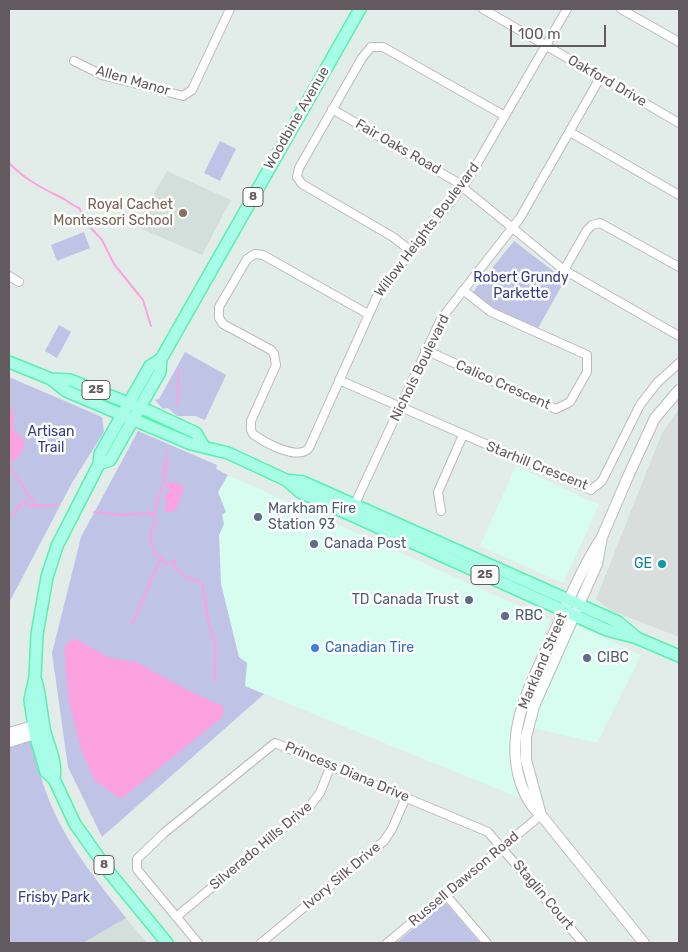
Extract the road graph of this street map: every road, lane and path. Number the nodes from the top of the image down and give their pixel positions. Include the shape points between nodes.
1 (230, 9) edge
2 (360, 9) edge
3 (483, 9) edge
4 (567, 9) edge
5 (620, 9) edge
6 (679, 42) edge
7 (545, 45) junction
8 (74, 61) dead end
9 (600, 78) junction
10 (332, 109) junction
11 (505, 116) junction
12 (679, 123) edge
13 (570, 132) junction
14 (463, 187) junction
15 (679, 195) edge
16 (513, 228) junction
17 (411, 251) junction
18 (679, 267) edge
19 (564, 270) junction
20 (9, 276) edge
21 (19, 282) dead end
22 (463, 290) junction
23 (368, 314) junction
24 (679, 336) edge
25 (425, 350) junction
26 (9, 362) edge
27 (679, 363) edge
28 (51, 379) junction
29 (339, 380) junction
30 (679, 390) edge
31 (134, 406) junction
32 (400, 407) junction
33 (128, 417) junction
34 (463, 435) junction
35 (203, 445) junction
36 (352, 509) junction
37 (441, 511) dead end
38 (571, 607) junction
39 (679, 656) edge
40 (40, 728) junction
41 (9, 733) edge
42 (9, 742) edge
43 (331, 765) junction
44 (406, 797) junction
45 (541, 816) junction
46 (503, 847) junction
47 (445, 894) junction
48 (176, 917) junction
49 (166, 943) edge
50 (198, 943) edge
51 (261, 943) edge
52 (387, 943) edge
53 (487, 943) edge
54 (583, 943) edge
55 (644, 943) edge

1 - 8 street, Allen Manor via 192,90 183,96 102,75
2 - 31 main road, Woodbine Avenue / 8 via 161,359 160,372
3 - 7 street, Oakford Drive
4 - 7 street, Willow Heights Boulevard
5 - 6 street
7 - 9 street, Oakford Drive
7 - 11 street, Willow Heights Boulevard
9 - 12 street, Oakford Drive
9 - 13 street, Nichols Boulevard
10 - 11 street via 362,58 376,46 389,50
10 - 14 street, Fair Oaks Road
10 - 17 street via 297,177 302,184 385,232
11 - 14 street, Willow Heights Boulevard
13 - 15 street
13 - 16 street, Nichols Boulevard
14 - 16 street
14 - 17 street, Willow Heights Boulevard
16 - 19 street
16 - 22 street, Nichols Boulevard
17 - 23 street, Willow Heights Boulevard via 383,286
18 - 19 street via 600,223 588,230
19 - 24 street
20 - 21 street
22 - 25 street, Nichols Boulevard via 441,319
22 - 25 street, Calico Crescent via 491,312 587,355 587,372 570,402 556,409
23 - 29 street, Willow Heights Boulevard
23 - 29 street, Willow Heights Boulevard via 259,254 247,259 219,307 218,318 222,324 271,350 276,360 251,421 251,430 257,437 298,454 309,448
25 - 32 street, Nichols Boulevard
26 - 28 main road, 25
27 - 34 street, Starhill Crescent via 643,401 602,481 591,490
28 - 31 main road, 25 via 70,380
28 - 33 main road, 25 via 66,391
29 - 32 street, Starhill Crescent
30 - 38 street, Markland Street via 652,425 602,538 597,564
31 - 33 main road, Woodbine Avenue / 8
31 - 35 main road, 25 via 196,434
32 - 34 street, Starhill Crescent
32 - 36 street, Nichols Boulevard
33 - 35 main road, 25 via 191,444
33 - 40 main road, Woodbine Avenue / 8 via 100,454 99,464 57,546 47,577 30,700
34 - 37 street via 438,492
35 - 36 main road, 25 via 286,480 300,492
36 - 38 main road, 25
38 - 39 main road, 25 via 618,622 637,638
38 - 45 street, Markland Street via 524,701 515,737 518,775 530,806
40 - 41 street
40 - 42 street
40 - 49 main road, Woodbine Avenue / 8 via 46,772 54,779 75,824
43 - 44 street, Princess Diana Drive
43 - 48 street, Silverado Hills Drive via 320,793 309,806
43 - 48 street, Princess Diana Drive via 281,744 271,745 144,850 136,864 140,873
44 - 46 street, Princess Diana Drive via 488,832
44 - 51 street, Ivory Silk Drive via 384,841
45 - 46 street, Russell Dawson Road
45 - 55 street, Markland Street
46 - 47 street, Russell Dawson Road
46 - 54 street, Staglin Court
47 - 52 street, Russell Dawson Road
47 - 53 street
48 - 50 street

